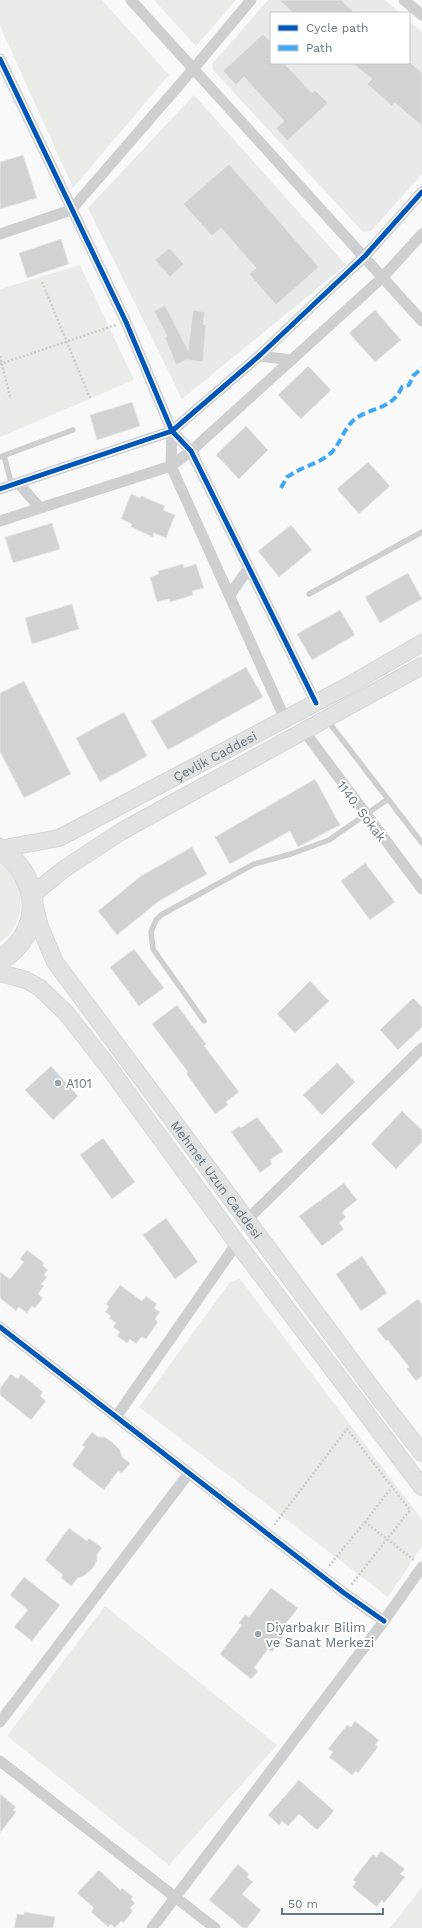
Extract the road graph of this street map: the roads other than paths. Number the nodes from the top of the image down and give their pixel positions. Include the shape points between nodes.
1 (131, 0) edge
2 (251, 0) edge
3 (404, 0) edge
4 (422, 15) edge
5 (0, 59) edge
6 (194, 68) junction
7 (422, 192) edge
8 (71, 210) junction
9 (0, 234) edge
10 (422, 234) edge
11 (364, 256) junction
12 (383, 277) junction
13 (422, 321) edge
14 (259, 356) junction
15 (292, 360) junction
16 (73, 430) dead end
17 (172, 431) junction
18 (191, 451) junction
19 (2, 456) edge
20 (171, 466) junction
21 (15, 485) junction
22 (0, 490) edge
23 (40, 508) junction
24 (0, 521) edge
25 (422, 532) edge
26 (248, 568) junction
27 (309, 594) dead end
28 (230, 595) junction
29 (422, 643) edge
30 (422, 666) edge
31 (316, 703) junction
32 (285, 719) junction
33 (326, 719) junction
34 (304, 731) junction
35 (388, 799) junction
36 (366, 816) junction
37 (422, 843) edge
38 (0, 849) edge
39 (422, 889) edge
40 (32, 895) junction
41 (0, 960) edge
42 (0, 973) edge
43 (204, 1021) dead end
44 (422, 1048) edge
45 (247, 1220) junction
46 (237, 1243) junction
47 (1, 1331) edge
48 (116, 1417) junction
49 (422, 1453) edge
50 (189, 1473) junction
51 (422, 1487) edge
52 (419, 1564) edge
53 (384, 1621) junction
54 (0, 1722) edge
55 (0, 1760) edge
56 (175, 1896) junction
57 (152, 1928) edge
58 (215, 1928) edge

1 - 6 street
2 - 6 street
3 - 4 street
5 - 8 street
6 - 8 street
6 - 11 street
7 - 11 street
8 - 9 street
8 - 17 street via 126,322
10 - 12 street
11 - 12 street
11 - 14 street
12 - 13 street
12 - 15 street
14 - 15 street
14 - 17 street
15 - 18 street
16 - 19 lane
17 - 18 street
17 - 20 street
17 - 21 street
18 - 20 street
18 - 26 street
19 - 21 lane
20 - 23 street
20 - 28 street
21 - 22 street
21 - 23 street
23 - 24 street
25 - 27 lane
26 - 28 street
26 - 31 street
28 - 32 street
29 - 31 main road, Çevlik Caddesi
30 - 33 main road, Çevlik Caddesi
31 - 32 main road, Çevlik Caddesi
32 - 38 main road, Çevlik Caddesi via 59,838
33 - 34 main road, Çevlik Caddesi
33 - 35 lane
34 - 36 street, 1140. Sokak
34 - 40 main road, Çevlik Caddesi via 122,831 64,869
35 - 36 lane
35 - 37 lane
36 - 39 street, 1140. Sokak
36 - 43 lane via 329,840 254,864 156,920 151,932 154,949
38 - 40 highway via 21,868
40 - 41 highway via 32,916 25,936 11,953
40 - 45 main road, Mehmet Uzun Caddesi via 40,927 55,962
42 - 46 main road via 26,980 40,988 66,1013 108,1065
44 - 45 street
45 - 49 main road, Mehmet Uzun Caddesi
46 - 48 street
46 - 51 main road
47 - 48 street
48 - 50 street
50 - 53 street
50 - 54 street
52 - 53 street
53 - 56 street
55 - 56 street
56 - 57 street
56 - 58 street

